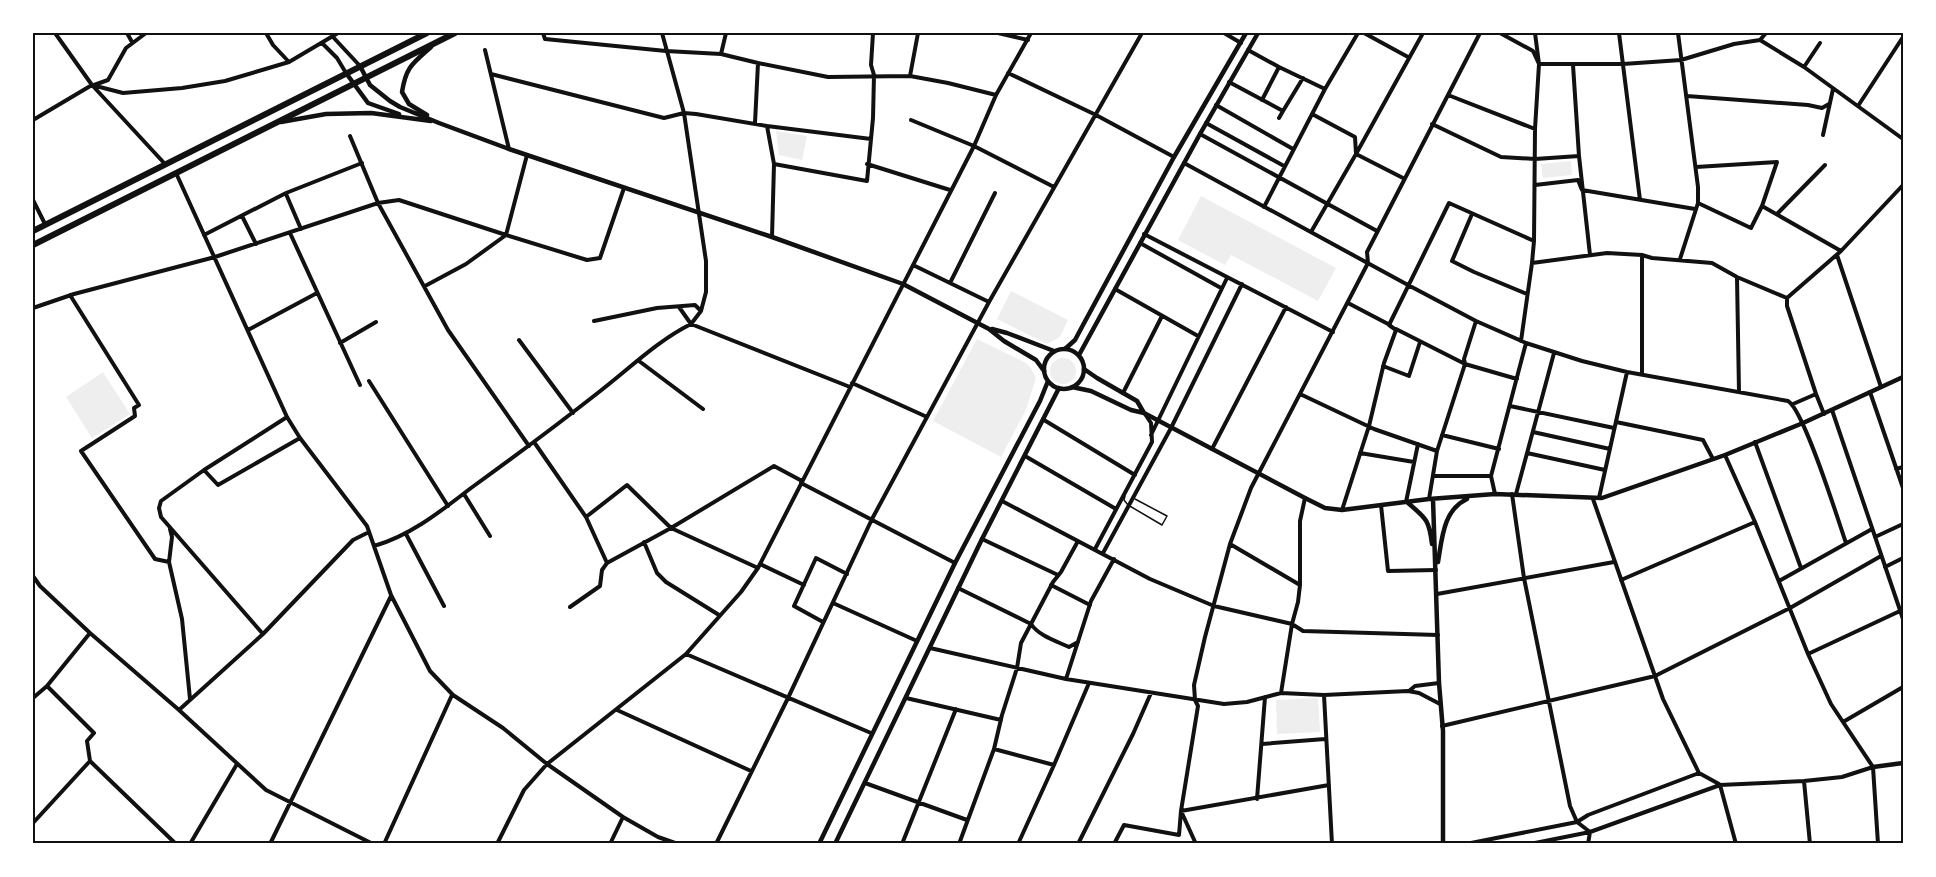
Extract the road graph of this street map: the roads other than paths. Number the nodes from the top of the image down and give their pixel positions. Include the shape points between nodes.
1 (55, 33) edge
2 (127, 33) edge
3 (146, 33) edge
4 (266, 33) edge
5 (338, 33) edge
6 (427, 33) edge
7 (455, 33) edge
8 (543, 33) edge
9 (662, 33) edge
10 (726, 33) edge
11 (873, 33) edge
12 (918, 33) edge
13 (998, 33) edge
14 (1032, 33) edge
15 (1142, 33) edge
16 (1224, 33) edge
17 (1246, 33) edge
18 (1258, 33) edge
19 (1358, 33) edge
20 (1365, 33) edge
21 (1423, 33) edge
22 (1480, 33) edge
23 (1500, 33) edge
24 (1535, 33) edge
25 (1619, 33) edge
26 (1678, 33) edge
27 (1758, 33) edge
28 (1766, 33) edge
29 (333, 37) junction
30 (1903, 37) edge
31 (1028, 40) junction
32 (1760, 40) junction
33 (132, 42) junction
34 (322, 43) junction
35 (1241, 43) junction
36 (1820, 43) dead end
37 (434, 44) junction
38 (485, 50) dead end
39 (1248, 50) junction
40 (666, 51) junction
41 (722, 54) junction
42 (1409, 57) junction
43 (1682, 60) junction
44 (289, 62) junction
45 (758, 63) junction
46 (1539, 64) junction
47 (1623, 64) junction
48 (1574, 65) junction
49 (360, 66) junction
50 (1279, 67) junction
51 (1804, 67) junction
52 (346, 73) junction
53 (1008, 73) junction
54 (491, 74) junction
55 (874, 75) junction
56 (910, 76) junction
57 (366, 78) junction
58 (1303, 78) junction
59 (1229, 82) junction
60 (353, 84) junction
61 (92, 85) junction
62 (1325, 89) junction
63 (1833, 89) junction
64 (996, 95) junction
65 (1448, 95) junction
66 (1687, 96) junction
67 (1262, 100) junction
68 (1829, 104) junction
69 (1216, 105) junction
70 (1858, 106) junction
71 (1283, 111) junction
72 (684, 113) junction
73 (1312, 114) junction
74 (1096, 115) junction
75 (407, 118) junction
76 (1279, 118) dead end
77 (33, 120) edge
78 (911, 120) dead end
79 (439, 123) junction
80 (755, 123) junction
81 (1206, 123) junction
82 (272, 124) junction
83 (1432, 124) junction
84 (767, 126) junction
85 (1535, 129) junction
86 (1200, 134) junction
87 (1823, 135) dead end
88 (351, 136) dead end
89 (871, 139) junction
90 (1903, 139) edge
91 (974, 146) junction
92 (1293, 148) junction
93 (509, 149) junction
94 (1356, 154) junction
95 (527, 155) junction
96 (1579, 156) junction
97 (1174, 157) junction
98 (1534, 159) junction
99 (362, 162) junction
100 (1184, 163) junction
101 (165, 164) junction
102 (774, 164) junction
103 (867, 164) junction
104 (1825, 165) dead end
105 (1284, 166) junction
106 (1696, 167) junction
107 (176, 172) junction
108 (1278, 177) junction
109 (1403, 178) junction
110 (1535, 185) junction
111 (1903, 185) edge
112 (1054, 186) junction
113 (624, 188) junction
114 (950, 190) junction
115 (1582, 190) junction
116 (286, 193) junction
117 (996, 193) dead end
118 (33, 200) edge
119 (1640, 200) junction
120 (1698, 202) junction
121 (378, 203) junction
122 (1327, 204) junction
123 (1762, 206) junction
124 (1264, 207) junction
125 (1695, 209) junction
126 (700, 213) junction
127 (1472, 214) junction
128 (1777, 214) junction
129 (242, 216) junction
130 (45, 224) junction
131 (301, 229) junction
132 (33, 231) edge
133 (1377, 231) junction
134 (1311, 232) junction
135 (290, 233) junction
136 (1144, 234) junction
137 (204, 235) junction
138 (506, 235) junction
139 (772, 237) junction
140 (1534, 241) junction
141 (1140, 243) junction
142 (256, 244) junction
143 (33, 245) edge
144 (1171, 249) junction
145 (1839, 253) junction
146 (1590, 255) junction
147 (1642, 255) junction
148 (215, 257) junction
149 (1166, 258) junction
150 (1680, 259) junction
151 (1368, 263) junction
152 (1532, 263) junction
153 (913, 265) junction
154 (1737, 277) junction
155 (1227, 278) junction
156 (950, 283) junction
157 (903, 284) junction
158 (1242, 284) junction
159 (1407, 285) junction
160 (425, 286) junction
161 (1221, 288) junction
162 (1114, 289) junction
163 (317, 293) junction
164 (1527, 294) junction
165 (70, 296) junction
166 (1787, 298) junction
167 (989, 302) junction
168 (1348, 303) junction
169 (679, 307) junction
170 (1286, 307) junction
171 (33, 308) edge
172 (701, 311) junction
173 (1162, 316) junction
174 (594, 321) dead end
175 (1476, 321) junction
176 (376, 322) dead end
177 (978, 322) junction
178 (691, 324) junction
179 (1389, 325) junction
180 (989, 329) junction
181 (248, 330) junction
182 (1332, 332) junction
183 (1198, 336) junction
184 (519, 340) dead end
185 (1521, 341) junction
186 (1420, 342) junction
187 (340, 343) junction
188 (1526, 344) junction
189 (1065, 349) junction
190 (1054, 351) junction
191 (1554, 353) junction
192 (1079, 355) junction
193 (639, 361) junction
194 (1465, 364) junction
195 (1383, 366) junction
196 (1084, 369) junction
197 (1044, 371) junction
198 (1627, 372) junction
199 (1642, 374) junction
200 (1903, 377) edge
201 (1517, 379) junction
202 (369, 381) dead end
203 (1048, 381) junction
204 (851, 385) junction
205 (360, 386) dead end
206 (1072, 387) junction
207 (1881, 387) junction
208 (1059, 388) junction
209 (1739, 392) junction
210 (1870, 392) junction
211 (1123, 393) junction
212 (1300, 394) junction
213 (1816, 394) junction
214 (1792, 404) junction
215 (1510, 406) junction
216 (703, 409) dead end
217 (1832, 410) junction
218 (1538, 412) junction
219 (573, 413) junction
220 (1144, 413) junction
221 (1824, 414) junction
222 (287, 417) junction
223 (927, 417) junction
224 (1044, 420) junction
225 (1158, 421) junction
226 (1616, 422) junction
227 (1803, 423) junction
228 (1369, 426) junction
229 (1171, 428) junction
230 (1614, 428) junction
231 (1533, 432) junction
232 (1151, 435) junction
233 (1442, 435) junction
234 (300, 438) junction
235 (534, 442) junction
236 (1755, 442) junction
237 (1418, 444) junction
238 (529, 446) junction
239 (1212, 449) junction
240 (1499, 449) junction
241 (1610, 449) junction
242 (1437, 451) junction
243 (1360, 453) junction
244 (1527, 453) junction
245 (1725, 455) junction
246 (1024, 456) junction
247 (1713, 459) junction
248 (1414, 462) junction
249 (1903, 467) edge
250 (1896, 469) junction
251 (1605, 470) junction
252 (204, 471) junction
253 (1257, 474) junction
254 (1135, 475) junction
255 (1434, 476) junction
256 (1491, 476) junction
257 (802, 482) junction
258 (1903, 488) edge
259 (1127, 489) junction
260 (464, 494) junction
261 (1495, 494) junction
262 (1514, 494) junction
263 (1472, 497) junction
264 (1132, 498) junction
265 (1305, 498) junction
266 (1431, 499) junction
267 (1596, 499) junction
268 (1002, 501) junction
269 (1406, 502) junction
270 (1128, 505) junction
271 (1381, 505) junction
272 (448, 506) junction
273 (1116, 509) junction
274 (1342, 510) junction
275 (586, 518) junction
276 (872, 519) junction
277 (1755, 522) junction
278 (1903, 524) edge
279 (169, 526) junction
280 (671, 528) junction
281 (1872, 529) junction
282 (369, 532) junction
283 (405, 534) junction
284 (489, 536) dead end
285 (1875, 537) junction
286 (982, 538) junction
287 (1078, 541) junction
288 (644, 542) junction
289 (1846, 543) junction
290 (1230, 544) junction
291 (374, 546) junction
292 (1095, 549) junction
293 (1103, 553) junction
294 (1881, 556) junction
295 (1903, 558) edge
296 (1114, 559) junction
297 (169, 562) junction
298 (1614, 562) junction
299 (607, 563) junction
300 (955, 563) junction
301 (759, 566) junction
302 (1885, 567) junction
303 (1801, 568) junction
304 (1436, 570) junction
305 (846, 574) junction
306 (33, 576) edge
307 (1058, 576) junction
308 (1524, 578) junction
309 (1621, 580) junction
310 (1779, 581) junction
311 (804, 585) junction
312 (1051, 585) junction
313 (1300, 585) junction
314 (958, 588) junction
315 (1437, 594) junction
316 (391, 595) junction
317 (833, 602) junction
318 (1090, 605) junction
319 (444, 606) dead end
320 (1214, 606) junction
321 (570, 607) dead end
322 (1790, 608) junction
323 (1900, 611) junction
324 (720, 615) junction
325 (1903, 619) edge
326 (824, 622) junction
327 (1031, 624) junction
328 (1292, 624) junction
329 (90, 633) junction
330 (263, 634) junction
331 (1438, 635) junction
332 (917, 641) junction
333 (1078, 642) junction
334 (930, 648) junction
335 (686, 654) junction
336 (1808, 654) junction
337 (1017, 668) junction
338 (1655, 676) junction
339 (1066, 679) junction
340 (1089, 682) junction
341 (1439, 683) junction
342 (48, 686) junction
343 (1903, 687) edge
344 (1408, 692) junction
345 (1151, 693) junction
346 (1281, 693) junction
347 (453, 694) junction
348 (1324, 695) junction
349 (1265, 697) junction
350 (33, 698) edge
351 (789, 698) junction
352 (906, 698) junction
353 (190, 699) junction
354 (1195, 700) junction
355 (1549, 701) junction
356 (1440, 704) junction
357 (956, 709) junction
358 (179, 710) junction
359 (616, 710) junction
360 (1001, 720) junction
361 (1843, 722) junction
362 (1442, 726) junction
363 (871, 733) junction
364 (1325, 739) junction
365 (1262, 744) junction
366 (994, 750) junction
367 (90, 761) junction
368 (1903, 763) edge
369 (237, 764) junction
370 (546, 764) junction
371 (1054, 765) junction
372 (1873, 767) junction
373 (751, 771) junction
374 (1698, 772) junction
375 (1804, 781) junction
376 (865, 783) junction
377 (1329, 785) junction
378 (1720, 785) junction
379 (1257, 799) junction
380 (291, 802) junction
381 (919, 803) junction
382 (1181, 811) junction
383 (623, 817) junction
384 (967, 820) junction
385 (1576, 822) junction
386 (33, 823) edge
387 (1590, 832) junction
388 (176, 844) edge
389 (190, 844) edge
390 (270, 844) edge
391 (373, 844) edge
392 (384, 844) edge
393 (496, 844) edge
394 (610, 844) edge
395 (678, 844) edge
396 (716, 844) edge
397 (819, 844) edge
398 (835, 844) edge
399 (902, 844) edge
400 (959, 844) edge
401 (1018, 844) edge
402 (1078, 844) edge
403 (1114, 844) edge
404 (1196, 844) edge
405 (1332, 844) edge
406 (1443, 844) edge
407 (1466, 844) edge
408 (1530, 844) edge
409 (1588, 844) edge
410 (1736, 844) edge
411 (1810, 844) edge
412 (1878, 844) edge

1 - 61 street
2 - 33 street
3 - 33 street
4 - 44 street
5 - 29 street
6 - 49 highway
7 - 37 highway
8 - 40 street via 545,39
9 - 40 street
10 - 41 street
11 - 55 street
12 - 56 street
13 - 31 street
14 - 31 street
15 - 74 street
16 - 35 street
17 - 35 street
18 - 39 street
19 - 62 street
20 - 42 street
21 - 42 street
22 - 65 street
23 - 46 street via 1533,51
24 - 46 street
25 - 47 street
26 - 43 street
27 - 32 street
28 - 32 street
29 - 34 street
29 - 49 street
30 - 70 street
31 - 53 street
32 - 43 street
32 - 51 street
33 - 61 street via 108,80
34 - 44 street
34 - 52 street
35 - 97 street
36 - 51 street
37 - 57 highway
37 - 79 street via 411,65 402,92 410,104
38 - 54 street
39 - 50 street
39 - 59 street
40 - 41 street
40 - 72 street
41 - 45 street
42 - 94 street
43 - 47 street
43 - 66 street
44 - 61 street via 225,81 182,88 123,93
45 - 55 street via 828,77
45 - 80 street
46 - 48 street
46 - 85 street
47 - 48 street
47 - 119 street
48 - 96 street
49 - 52 highway
49 - 57 street
50 - 58 street
50 - 67 street
51 - 63 street
52 - 60 street
52 - 101 highway
53 - 64 street
53 - 74 street
54 - 72 street via 664,118
54 - 93 street
55 - 56 street
55 - 89 street
56 - 64 street
57 - 60 highway
57 - 79 street via 399,106
58 - 62 street
58 - 71 street
59 - 67 street
59 - 69 street
60 - 75 street via 368,103
60 - 82 highway
61 - 77 street
61 - 101 street
62 - 73 street
63 - 68 street
63 - 70 street
64 - 91 street
65 - 83 street
65 - 85 street
66 - 68 street via 1822,108
66 - 106 street
67 - 71 street
68 - 87 street
69 - 81 street
69 - 92 street
70 - 90 street
71 - 76 street
72 - 80 street
72 - 126 street
73 - 92 street
73 - 94 street via 1355,137
74 - 97 street
74 - 112 street
75 - 79 street
75 - 82 street via 371,112 345,113
78 - 91 street
79 - 93 street
80 - 84 street
81 - 86 street
81 - 105 street
82 - 107 highway
83 - 98 street via 1501,157
83 - 109 street
84 - 89 street
84 - 102 street
85 - 98 street
86 - 100 street
86 - 108 street
88 - 99 street
89 - 103 street
91 - 112 street
91 - 114 street
92 - 105 street
93 - 95 street
94 - 109 street
94 - 122 street
95 - 113 street
95 - 138 street
96 - 98 street
96 - 115 street
97 - 189 street via 1075,340
98 - 110 street
99 - 116 street
99 - 121 street
100 - 124 street
100 - 136 street
101 - 130 highway
102 - 103 street via 867,181
102 - 139 street
103 - 114 street
104 - 128 street
105 - 108 street
106 - 120 street
106 - 123 street via 1778,162
107 - 137 street
107 - 143 highway
108 - 122 street
108 - 124 street
109 - 133 street
110 - 115 street via 1578,180
110 - 140 street
111 - 145 street
112 - 167 street
113 - 126 street
113 - 138 street via 600,258 587,260
114 - 153 street
115 - 119 street
115 - 146 street
116 - 129 street
116 - 131 street
117 - 156 street
118 - 130 street
119 - 125 street
120 - 123 street via 1751,228
120 - 125 street
121 - 131 street
121 - 138 street via 399,200
121 - 160 street
122 - 133 street
122 - 134 street
123 - 128 street
124 - 134 street
125 - 150 street
126 - 139 street
126 - 172 street via 706,261 706,292
127 - 140 street
127 - 159 street via 1449,203
127 - 164 street via 1452,261
128 - 145 street
129 - 137 street
129 - 142 street
130 - 132 highway
131 - 135 street
133 - 151 street via 1367,252
134 - 151 street
135 - 142 street
135 - 163 street
136 - 141 street
136 - 144 street
137 - 148 street
138 - 160 street via 466,264
139 - 157 street
140 - 152 street
141 - 149 street
141 - 162 street
142 - 148 street
144 - 149 street
144 - 155 street
145 - 166 street
145 - 207 street
146 - 147 street
146 - 152 street
147 - 150 street
147 - 199 street
148 - 165 street
148 - 181 street
149 - 161 street
150 - 154 street via 1712,262
151 - 159 street
151 - 168 street
152 - 164 street
153 - 156 street
153 - 157 street
154 - 166 street
154 - 209 street
155 - 158 street
155 - 161 street
156 - 167 street
157 - 177 street
157 - 204 street
158 - 170 street
158 - 229 street
159 - 175 street
159 - 179 street
160 - 238 street via 448,330
161 - 183 street
162 - 173 street
162 - 192 street
163 - 181 street
163 - 187 street
164 - 185 street
165 - 171 street
165 - 297 street via 139,405 134,408 135,416 81,451 155,560
166 - 213 street
167 - 177 street
168 - 179 street
168 - 182 street
169 - 172 street via 695,305
169 - 174 street
169 - 178 street
170 - 182 street
170 - 239 street
172 - 178 street
173 - 183 street
173 - 211 street
175 - 185 street
175 - 194 street
176 - 187 street
177 - 180 street
177 - 223 street
178 - 193 street via 670,334
178 - 204 street
179 - 186 street
179 - 195 street via 1396,330
180 - 190 street
180 - 197 street via 1036,360
181 - 222 street
182 - 212 street
183 - 225 street
184 - 219 street
185 - 188 street
186 - 194 street
186 - 195 street via 1409,376
187 - 205 street
188 - 191 street
188 - 201 street
189 - 190 street
189 - 192 street
190 - 197 street via 1046,360
191 - 198 street
191 - 218 street
192 - 196 street
193 - 216 street
193 - 219 street
194 - 201 street
194 - 233 street
195 - 228 street
196 - 206 street via 1082,378
196 - 211 street
197 - 203 street
198 - 199 street
198 - 226 street
199 - 209 street
200 - 207 street
201 - 215 street
202 - 272 street
203 - 208 street
203 - 300 street
204 - 223 street
204 - 257 street
206 - 208 street
206 - 220 street
207 - 210 street
208 - 224 street
209 - 214 street
210 - 217 street
210 - 250 street
211 - 220 street via 1137,401
212 - 228 street
212 - 253 street
213 - 214 street
213 - 221 street
214 - 227 street
215 - 218 street
215 - 240 street
217 - 221 street
217 - 281 street
218 - 230 street
218 - 231 street
219 - 235 street
220 - 225 street
220 - 232 street via 1151,423
221 - 227 street
222 - 234 street
222 - 252 street
223 - 276 street
224 - 246 street
224 - 254 street
225 - 229 street
225 - 232 street
226 - 230 street
226 - 247 street via 1703,440
227 - 236 street
227 - 289 street
228 - 237 street
228 - 243 street
229 - 239 street
229 - 264 street
230 - 241 street
231 - 241 street
231 - 244 street
232 - 254 street via 1152,442
233 - 240 street
233 - 242 street
234 - 252 street via 218,485
234 - 282 street
235 - 238 street
235 - 275 street
236 - 245 street
236 - 303 street
237 - 242 street
237 - 248 street
238 - 260 street
239 - 253 street
240 - 256 street
241 - 251 street
242 - 255 street
243 - 248 street
243 - 274 street
244 - 251 street
244 - 262 street
245 - 247 street
245 - 277 street
246 - 268 street
246 - 273 street
247 - 267 street
248 - 269 street
249 - 250 street
250 - 258 street
251 - 267 street
252 - 279 street via 162,501 161,517
253 - 265 street
253 - 290 street
254 - 259 street
255 - 256 street
255 - 266 street
256 - 261 street
257 - 276 street
257 - 280 street via 774,466
257 - 301 street
259 - 270 lane via 1124,500
259 - 273 street
260 - 272 street
260 - 284 street
261 - 262 street
261 - 263 street
262 - 267 street
262 - 308 street
263 - 266 street
263 - 304 street via 1452,511 1444,528
264 - 270 street
264 - 270 lane via 1167,516 1162,525
265 - 274 street
265 - 313 street via 1300,521
266 - 269 street
266 - 304 street
267 - 298 street
268 - 286 street
268 - 287 street
269 - 271 street
269 - 304 street via 1428,523
270 - 293 street
271 - 274 street
271 - 304 street via 1388,571
272 - 283 street
273 - 292 street
275 - 280 street via 627,485
275 - 299 street
276 - 300 street
276 - 305 street
277 - 309 street
277 - 310 street
278 - 285 street
279 - 297 street
279 - 330 street
280 - 288 street
280 - 301 street
281 - 285 street
281 - 289 street
282 - 291 street
282 - 330 street via 353,540
283 - 291 street
283 - 319 street
285 - 294 street
286 - 307 street
286 - 314 street
287 - 292 street
287 - 307 street
288 - 299 street
288 - 324 street via 657,573 666,582
289 - 303 street
290 - 313 street
290 - 320 street
291 - 316 street
292 - 293 street
293 - 296 street
294 - 302 street
294 - 322 street
295 - 302 street
296 - 318 street
296 - 320 street
297 - 353 street via 182,619
298 - 308 street
298 - 309 street
299 - 321 street via 600,586
300 - 332 street
301 - 311 street
301 - 324 street
302 - 323 street
303 - 310 street
304 - 315 street
305 - 311 street via 816,558
305 - 317 street
306 - 329 street
307 - 312 street
308 - 315 street
308 - 355 street
309 - 338 street
310 - 322 street
311 - 326 street via 794,606
312 - 318 street
312 - 327 street
313 - 328 street
314 - 327 street
314 - 334 street
315 - 331 street
316 - 347 street via 430,671
316 - 380 street
317 - 326 street
317 - 332 street
318 - 333 street
320 - 328 street
320 - 354 street via 1194,685
322 - 336 street
322 - 338 street
323 - 325 street
323 - 336 street
324 - 335 street
326 - 351 street
327 - 333 street via 1036,631 1069,647
327 - 337 street
328 - 331 street via 1303,631
328 - 346 street
329 - 342 street
329 - 358 street
330 - 353 street
331 - 341 street
332 - 363 street
333 - 339 street
334 - 337 street
334 - 352 street
335 - 351 street
335 - 359 street
336 - 361 street
337 - 339 street
337 - 360 street
338 - 355 street
338 - 374 street
339 - 340 street
340 - 345 street
340 - 371 street
341 - 344 street via 1415,686
341 - 356 street
342 - 350 street
342 - 367 street via 94,733 87,741
343 - 361 street
344 - 348 street
344 - 356 street
345 - 354 street
345 - 402 street
346 - 348 street
346 - 349 street
347 - 370 street
347 - 392 street
348 - 364 street
349 - 354 street via 1224,704
349 - 365 street
351 - 363 street
351 - 373 street
352 - 357 street
352 - 376 street
353 - 358 street
354 - 382 street via 1198,706
355 - 362 street
355 - 385 street
356 - 362 street
357 - 360 street
357 - 381 street
358 - 369 street
359 - 370 street
359 - 373 street
360 - 366 street
361 - 372 street
362 - 406 street
363 - 397 street
364 - 365 street
364 - 377 street
365 - 379 street
366 - 371 street
366 - 384 street
367 - 386 street
367 - 388 street
368 - 372 street
369 - 380 street via 266,790
369 - 389 street
370 - 383 street
370 - 393 street via 524,789
371 - 401 street
372 - 375 street via 1842,777
372 - 412 street
373 - 396 street
374 - 378 street
374 - 385 street
375 - 378 street
375 - 411 street
376 - 381 street
376 - 398 street
377 - 379 street
377 - 405 street
378 - 387 street
378 - 410 street
379 - 382 street
380 - 390 street
380 - 391 street
381 - 384 street
381 - 399 street
382 - 403 street via 1179,835 1124,825
382 - 404 street
383 - 394 street
383 - 395 street
384 - 400 street
385 - 387 street
385 - 407 street
387 - 408 street
387 - 409 street

